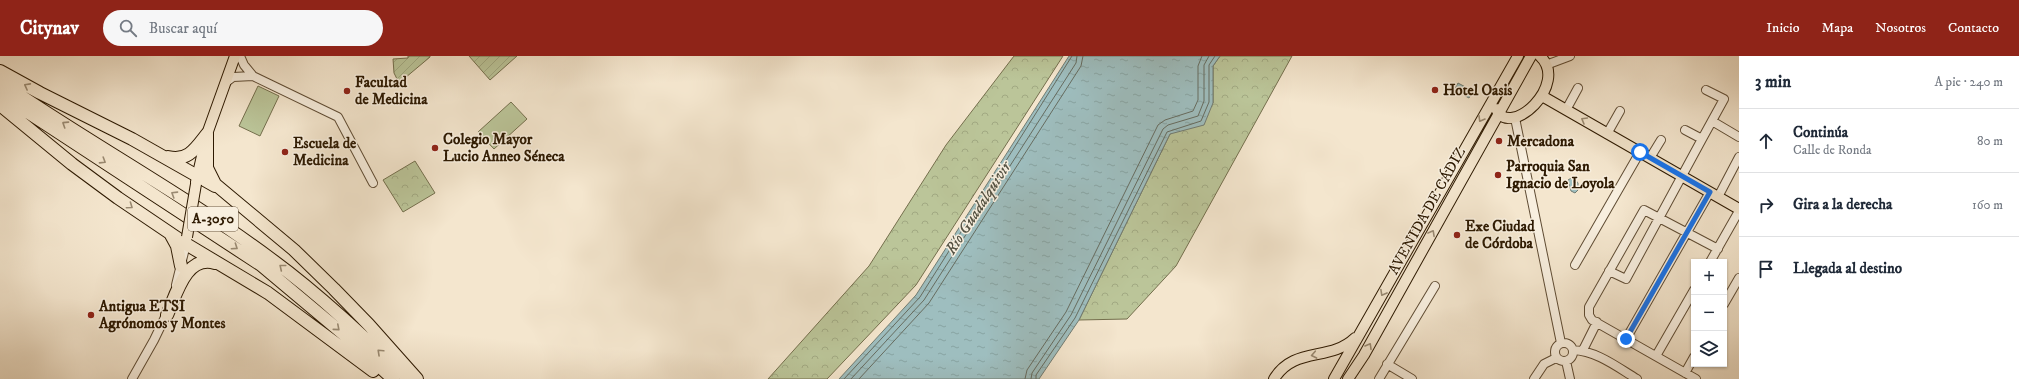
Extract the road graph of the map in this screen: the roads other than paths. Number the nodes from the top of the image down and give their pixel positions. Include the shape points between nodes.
1 (235, 56) edge
2 (240, 56) edge
3 (1531, 56) edge
4 (1540, 56) edge
5 (1570, 56) edge
6 (1516, 59) edge
7 (1546, 65) junction
8 (0, 71) edge
9 (253, 76) junction
10 (0, 82) edge
11 (225, 84) junction
12 (1578, 88) dead end
13 (1706, 90) dead end
14 (0, 94) edge
15 (1542, 96) junction
16 (0, 105) edge
17 (1566, 110) junction
18 (1620, 111) dead end
19 (1498, 113) junction
20 (1515, 118) junction
21 (1712, 121) junction
22 (1685, 130) dead end
23 (207, 134) junction
24 (1607, 134) junction
25 (1739, 137) edge
26 (1702, 139) junction
27 (1661, 140) dead end
28 (1640, 152) junction
29 (162, 155) junction
30 (1650, 158) junction
31 (1739, 158) edge
32 (1683, 177) junction
33 (197, 180) junction
34 (373, 183) dead end
35 (218, 188) junction
36 (1714, 195) junction
37 (1739, 210) edge
38 (1659, 218) junction
39 (168, 231) junction
40 (1687, 233) junction
41 (186, 241) junction
42 (1718, 249) junction
43 (1712, 259) edge
44 (218, 264) junction
45 (1575, 265) dead end
46 (181, 266) junction
47 (1609, 270) junction
48 (1739, 278) edge
49 (1435, 286) dead end
50 (1691, 295) edge
51 (1727, 299) edge
52 (167, 314) junction
53 (1597, 322) junction
54 (1360, 332) junction
55 (1626, 339) junction
56 (1561, 343) junction
57 (1573, 350) junction
58 (1583, 350) junction
59 (1656, 356) junction
60 (1556, 358) junction
61 (1566, 362) junction
62 (1691, 363) edge
63 (1387, 364) junction
64 (1685, 373) junction
65 (132, 379) edge
66 (383, 379) edge
67 (393, 379) edge
68 (408, 379) edge
69 (417, 379) edge
70 (1274, 379) edge
71 (1334, 379) edge
72 (1348, 379) edge
73 (1379, 379) edge
74 (1412, 379) edge
75 (1534, 379) edge
76 (1570, 379) edge
77 (1637, 379) edge
78 (1696, 379) edge

1 - 11 main road
2 - 9 street
3 - 19 main road, AVENIDA DE CÁDIZ
4 - 7 main road
5 - 7 street
6 - 19 main road via 1512,76 1496,105
6 -> 54 main road, AVENIDA DE CÁDIZ
7 - 15 main road via 1548,74
29 -> 8 highway
9 - 11 street via 233,77
9 - 34 street via 338,117
68 -> 10 highway, A-3050 via 358,332 272,260 228,228
11 - 23 main road
12 - 17 street
13 - 21 street via 1724,99
14 -> 67 highway, A-3050 via 261,265
15 - 17 main road
15 - 20 main road via 1528,110
16 -> 39 highway via 82,171
24 -> 17 main road
18 - 24 street
19 - 20 main road
72 -> 19 main road, AVENIDA DE CÁDIZ
20 - 56 street
21 - 25 street
21 - 26 street
22 - 26 street
23 - 29 highway via 194,151 185,157 177,159
23 - 33 main road
23 - 35 highway via 207,168
24 - 28 main road
26 - 32 street
27 - 30 street
28 - 30 main road
28 - 45 street
29 - 33 highway
30 - 32 main road
31 - 36 street
32 - 36 main road
32 - 38 street
33 - 35 highway
33 - 41 main road, bridge
35 - 69 highway via 254,216 334,288
36 - 37 main road
36 - 40 street
37 - 42 street
38 - 40 street
38 - 47 street via 1644,210
38 - 47 street via 1626,279
39 - 41 highway
39 - 46 highway via 177,246
40 - 42 street
40 - 55 street
41 - 44 highway
41 - 46 street
42 - 43 street
44 - 52 highway via 202,262 191,268
44 - 66 highway via 268,293 364,362
46 - 52 street
47 - 53 street via 1589,307 1589,314
48 - 51 street
49 - 63 street
50 - 59 street
52 - 65 street
53 - 55 street
53 - 58 street
54 -> 70 main road, AVENIDA DE CÁDIZ via 1351,342 1339,348 1292,361 1281,369
54 - 71 main road, AVENIDA DE CÁDIZ
55 - 59 street
56 - 57 street via 1567,343
56 - 60 street via 1555,349
57 - 58 street
57 - 61 street via 1571,358
58 - 77 street
59 - 64 street
60 - 61 street
60 - 75 street via 1544,364
61 - 76 street
62 - 64 street
63 - 73 street
63 - 74 street
64 - 78 street

